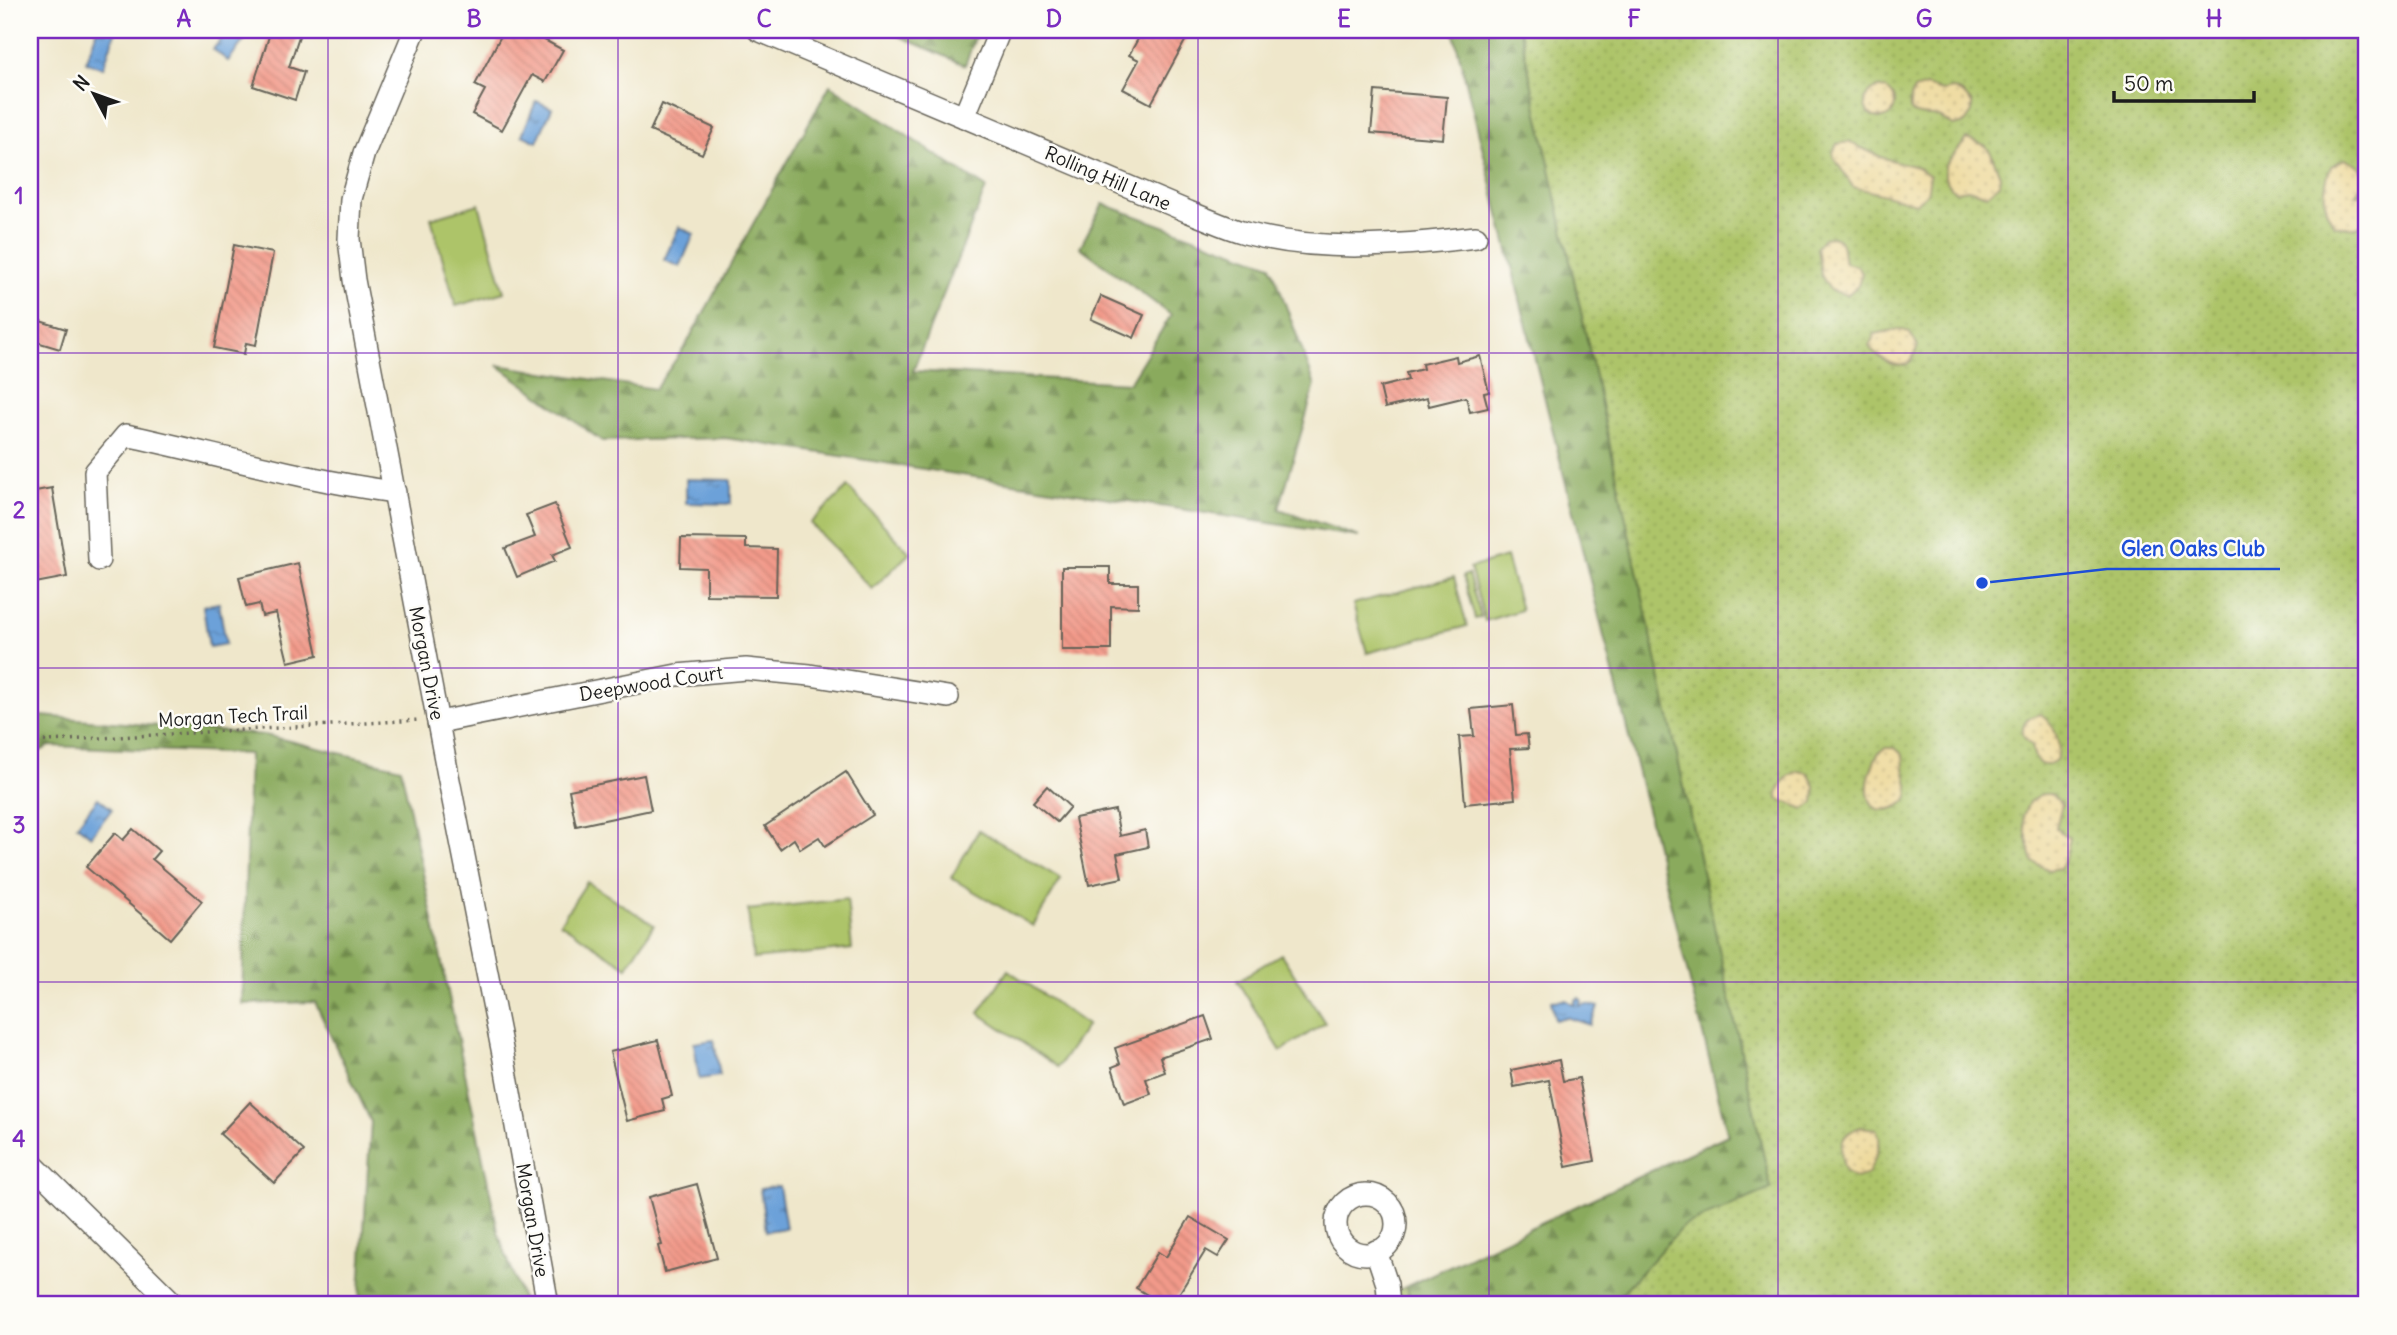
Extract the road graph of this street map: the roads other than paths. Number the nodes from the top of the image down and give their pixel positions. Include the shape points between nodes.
1 (415, 30) edge
2 (758, 30) edge
3 (1000, 30) edge
4 (964, 117) junction
5 (1476, 237) dead end
6 (394, 492) junction
7 (99, 560) dead end
8 (948, 697) dead end
9 (438, 720) junction
10 (30, 1162) edge
11 (1376, 1251) dead end
12 (175, 1305) edge
13 (548, 1305) edge
14 (1389, 1305) edge

1 - 6 street, Morgan Drive via 363,153 351,199 348,239
2 - 4 street, Rolling Hill Lane
3 - 4 street
4 - 5 street, Rolling Hill Lane via 1242,233 1321,246
6 - 7 street via 126,435 95,472
6 - 9 street, Morgan Drive
8 - 9 street, Deepwood Court via 810,674 746,669 677,675
9 - 13 street, Morgan Drive
10 - 12 street
11 - 14 street

